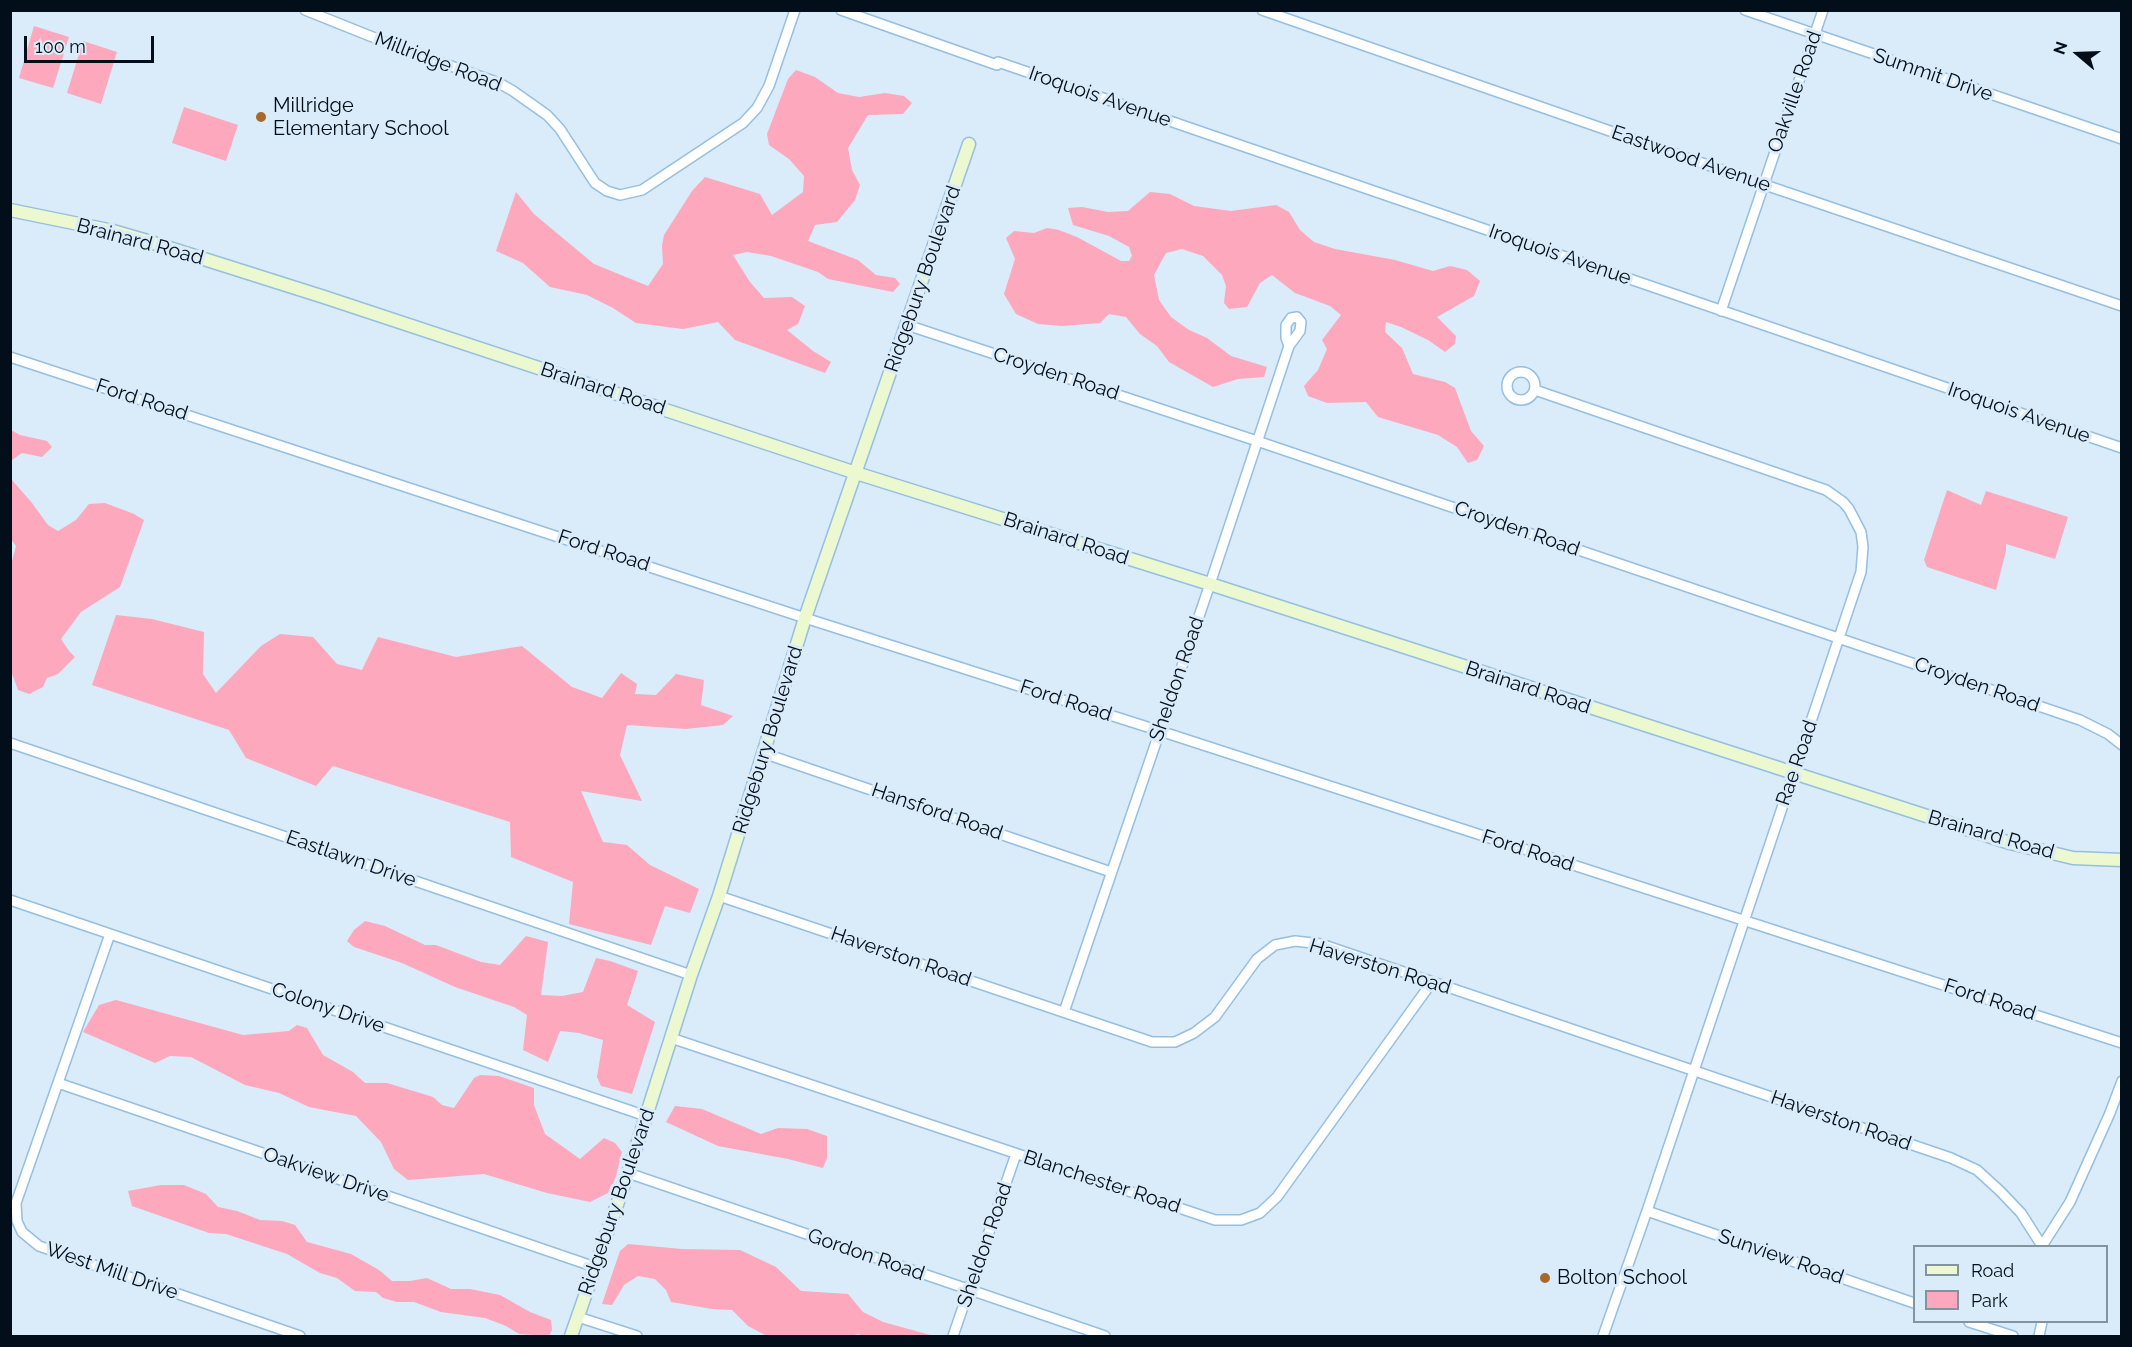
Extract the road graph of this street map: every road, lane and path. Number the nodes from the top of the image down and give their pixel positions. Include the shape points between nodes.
1 (305, 10) edge
2 (795, 10) edge
3 (841, 10) edge
4 (1262, 10) edge
5 (1745, 10) edge
6 (1823, 10) edge
7 (1815, 34) junction
8 (2121, 139) edge
9 (969, 144) dead end
10 (1764, 185) junction
11 (10, 210) edge
12 (2121, 306) edge
13 (1721, 311) junction
14 (907, 325) junction
15 (1289, 346) dead end
16 (10, 357) edge
17 (1535, 390) dead end
18 (1257, 441) junction
19 (2121, 448) edge
20 (856, 473) junction
21 (1210, 584) junction
22 (806, 618) junction
23 (1839, 638) junction
24 (1160, 731) junction
25 (10, 743) edge
26 (2121, 745) edge
27 (763, 753) junction
28 (1793, 773) junction
29 (2121, 860) edge
30 (1111, 872) junction
31 (719, 896) junction
32 (10, 900) edge
33 (1744, 921) junction
34 (110, 934) junction
35 (691, 975) junction
36 (1432, 982) junction
37 (1064, 1012) junction
38 (671, 1038) junction
39 (2121, 1043) edge
40 (1694, 1072) junction
41 (2121, 1081) edge
42 (58, 1083) junction
43 (646, 1116) junction
44 (1016, 1154) junction
45 (627, 1173) junction
46 (1647, 1211) junction
47 (2041, 1245) edge
48 (2043, 1245) edge
49 (595, 1267) junction
50 (969, 1290) junction
51 (1913, 1303) edge
52 (578, 1317) junction
53 (1972, 1323) edge
54 (300, 1336) edge
55 (571, 1336) edge
56 (637, 1336) edge
57 (953, 1336) edge
58 (1105, 1336) edge
59 (1603, 1336) edge
60 (2013, 1336) edge

1 - 2 street, Millridge Road via 513,91 560,129 595,183 620,195 642,190 743,123 769,86
3 - 13 street, Iroquois Avenue
4 - 10 street, Eastwood Avenue
5 - 7 street, Summit Drive
6 - 7 street, Oakville Road
7 - 8 street, Summit Drive
7 - 10 street, Oakville Road
9 - 14 street, Ridgebury Boulevard
10 - 12 street, Eastwood Avenue
10 - 13 street, Oakville Road
11 - 20 street, Brainard Road via 144,240
13 - 19 street, Iroquois Avenue
14 - 18 street, Croyden Road
14 - 20 street, Ridgebury Boulevard
15 - 18 street, Sheldon Road
16 - 22 street, Ford Road
17 - 23 street, Rae Road via 1818,487 1843,502 1861,532 1864,556
18 - 21 street, Sheldon Road
18 - 23 street, Croyden Road
20 - 21 street, Brainard Road
20 - 22 street, Ridgebury Boulevard
21 - 24 street, Sheldon Road
21 - 28 street, Brainard Road
22 - 24 street, Ford Road
22 - 27 street, Ridgebury Boulevard
23 - 26 street, Croyden Road via 2080,720
23 - 28 street, Rae Road
24 - 30 street, Sheldon Road
24 - 33 street, Ford Road
25 - 35 street, Eastlawn Drive
27 - 30 street, Hansford Road
27 - 31 street, Ridgebury Boulevard
28 - 29 street, Brainard Road via 2030,849 2073,858
28 - 33 street, Rae Road
30 - 37 street, Sheldon Road
31 - 35 street, Ridgebury Boulevard
31 - 37 street, Haverston Road
32 - 34 street, Colony Drive
33 - 39 street, Ford Road
33 - 40 street, Rae Road
34 - 42 street, West Mill Drive
34 - 43 street, Colony Drive
35 - 38 street, Ridgebury Boulevard
36 - 37 street, Haverston Road via 1321,944 1295,941 1275,945 1257,959 1215,1017 1176,1042 1152,1042
36 - 40 street, Haverston Road
36 - 44 street, Blanchester Road via 1277,1197 1260,1214 1241,1220 1215,1220
38 - 43 street, Ridgebury Boulevard
38 - 44 street, Blanchester Road
40 - 46 street, Rae Road
40 - 47 street, Haverston Road via 1977,1170 2021,1213
41 - 48 street via 2075,1193
42 - 49 street, Oakview Drive
42 - 54 street, West Mill Drive via 16,1203 22,1232 39,1246
43 - 45 street, Ridgebury Boulevard
44 - 50 street, Sheldon Road
45 - 49 street, Ridgebury Boulevard
45 - 50 street, Gordon Road
46 - 51 street, Sunview Road
46 - 59 street, Rae Road
49 - 52 street, Ridgebury Boulevard
50 - 57 street, Sheldon Road
50 - 58 street, Gordon Road
52 - 55 street, Ridgebury Boulevard
52 - 56 street
53 - 60 street

